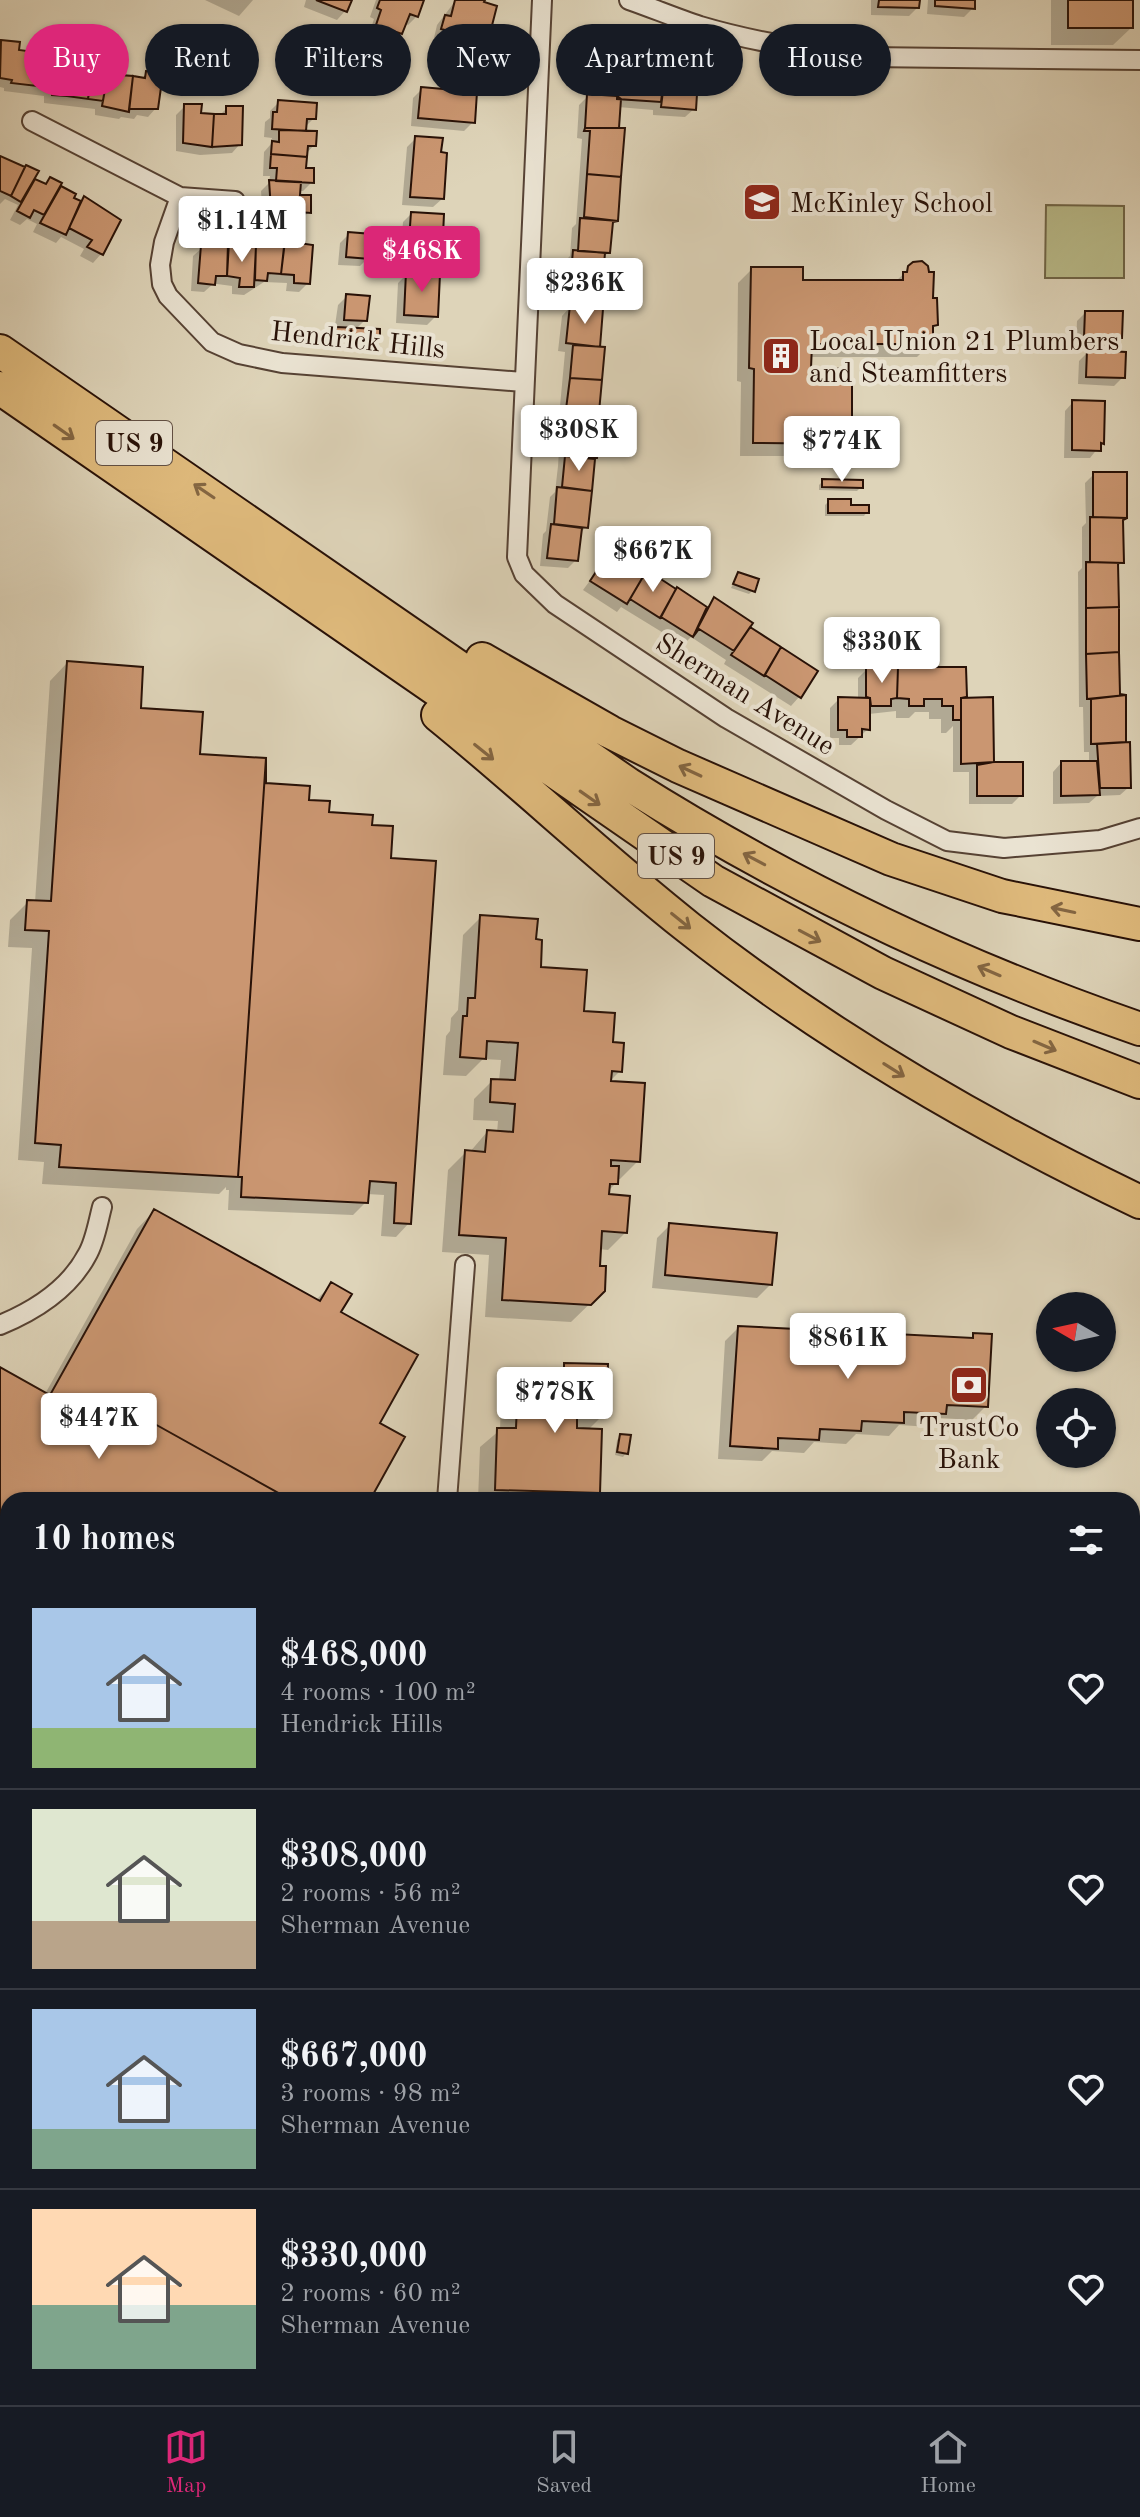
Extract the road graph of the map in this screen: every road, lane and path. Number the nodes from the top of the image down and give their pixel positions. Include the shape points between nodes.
1 (542, 0) edge
2 (629, 0) edge
3 (1140, 60) edge
4 (32, 121) dead end
5 (180, 197) junction
6 (235, 201) dead end
7 (0, 351) edge
8 (523, 382) junction
9 (0, 388) edge
10 (259, 548) junction
11 (1140, 828) edge
12 (1140, 924) edge
13 (1140, 1029) edge
14 (1140, 1082) edge
15 (1140, 1202) edge
16 (102, 1207) dead end
17 (465, 1265) dead end
18 (0, 1325) edge
19 (448, 1492) edge

1 - 8 street, Sherman Avenue
2 - 3 street via 700,26 836,54
4 - 5 street
5 - 6 street
5 - 8 street, Hendrick Hills via 164,242 162,284 212,342 282,363
10 -> 7 highway, US 9
8 - 11 street, Sherman Avenue via 517,557 524,574 555,604 726,718 947,841 1004,848 1100,840
9 -> 10 highway, US 9
12 -> 10 highway via 1059,910 891,859 610,732
13 -> 10 highway, US 9 via 899,932 734,848
10 -> 14 highway, US 9 via 598,803 727,890 908,985
10 -> 15 highway via 656,901 742,967 952,1104
16 - 18 street via 88,1255 61,1288 29,1314
17 - 19 street

